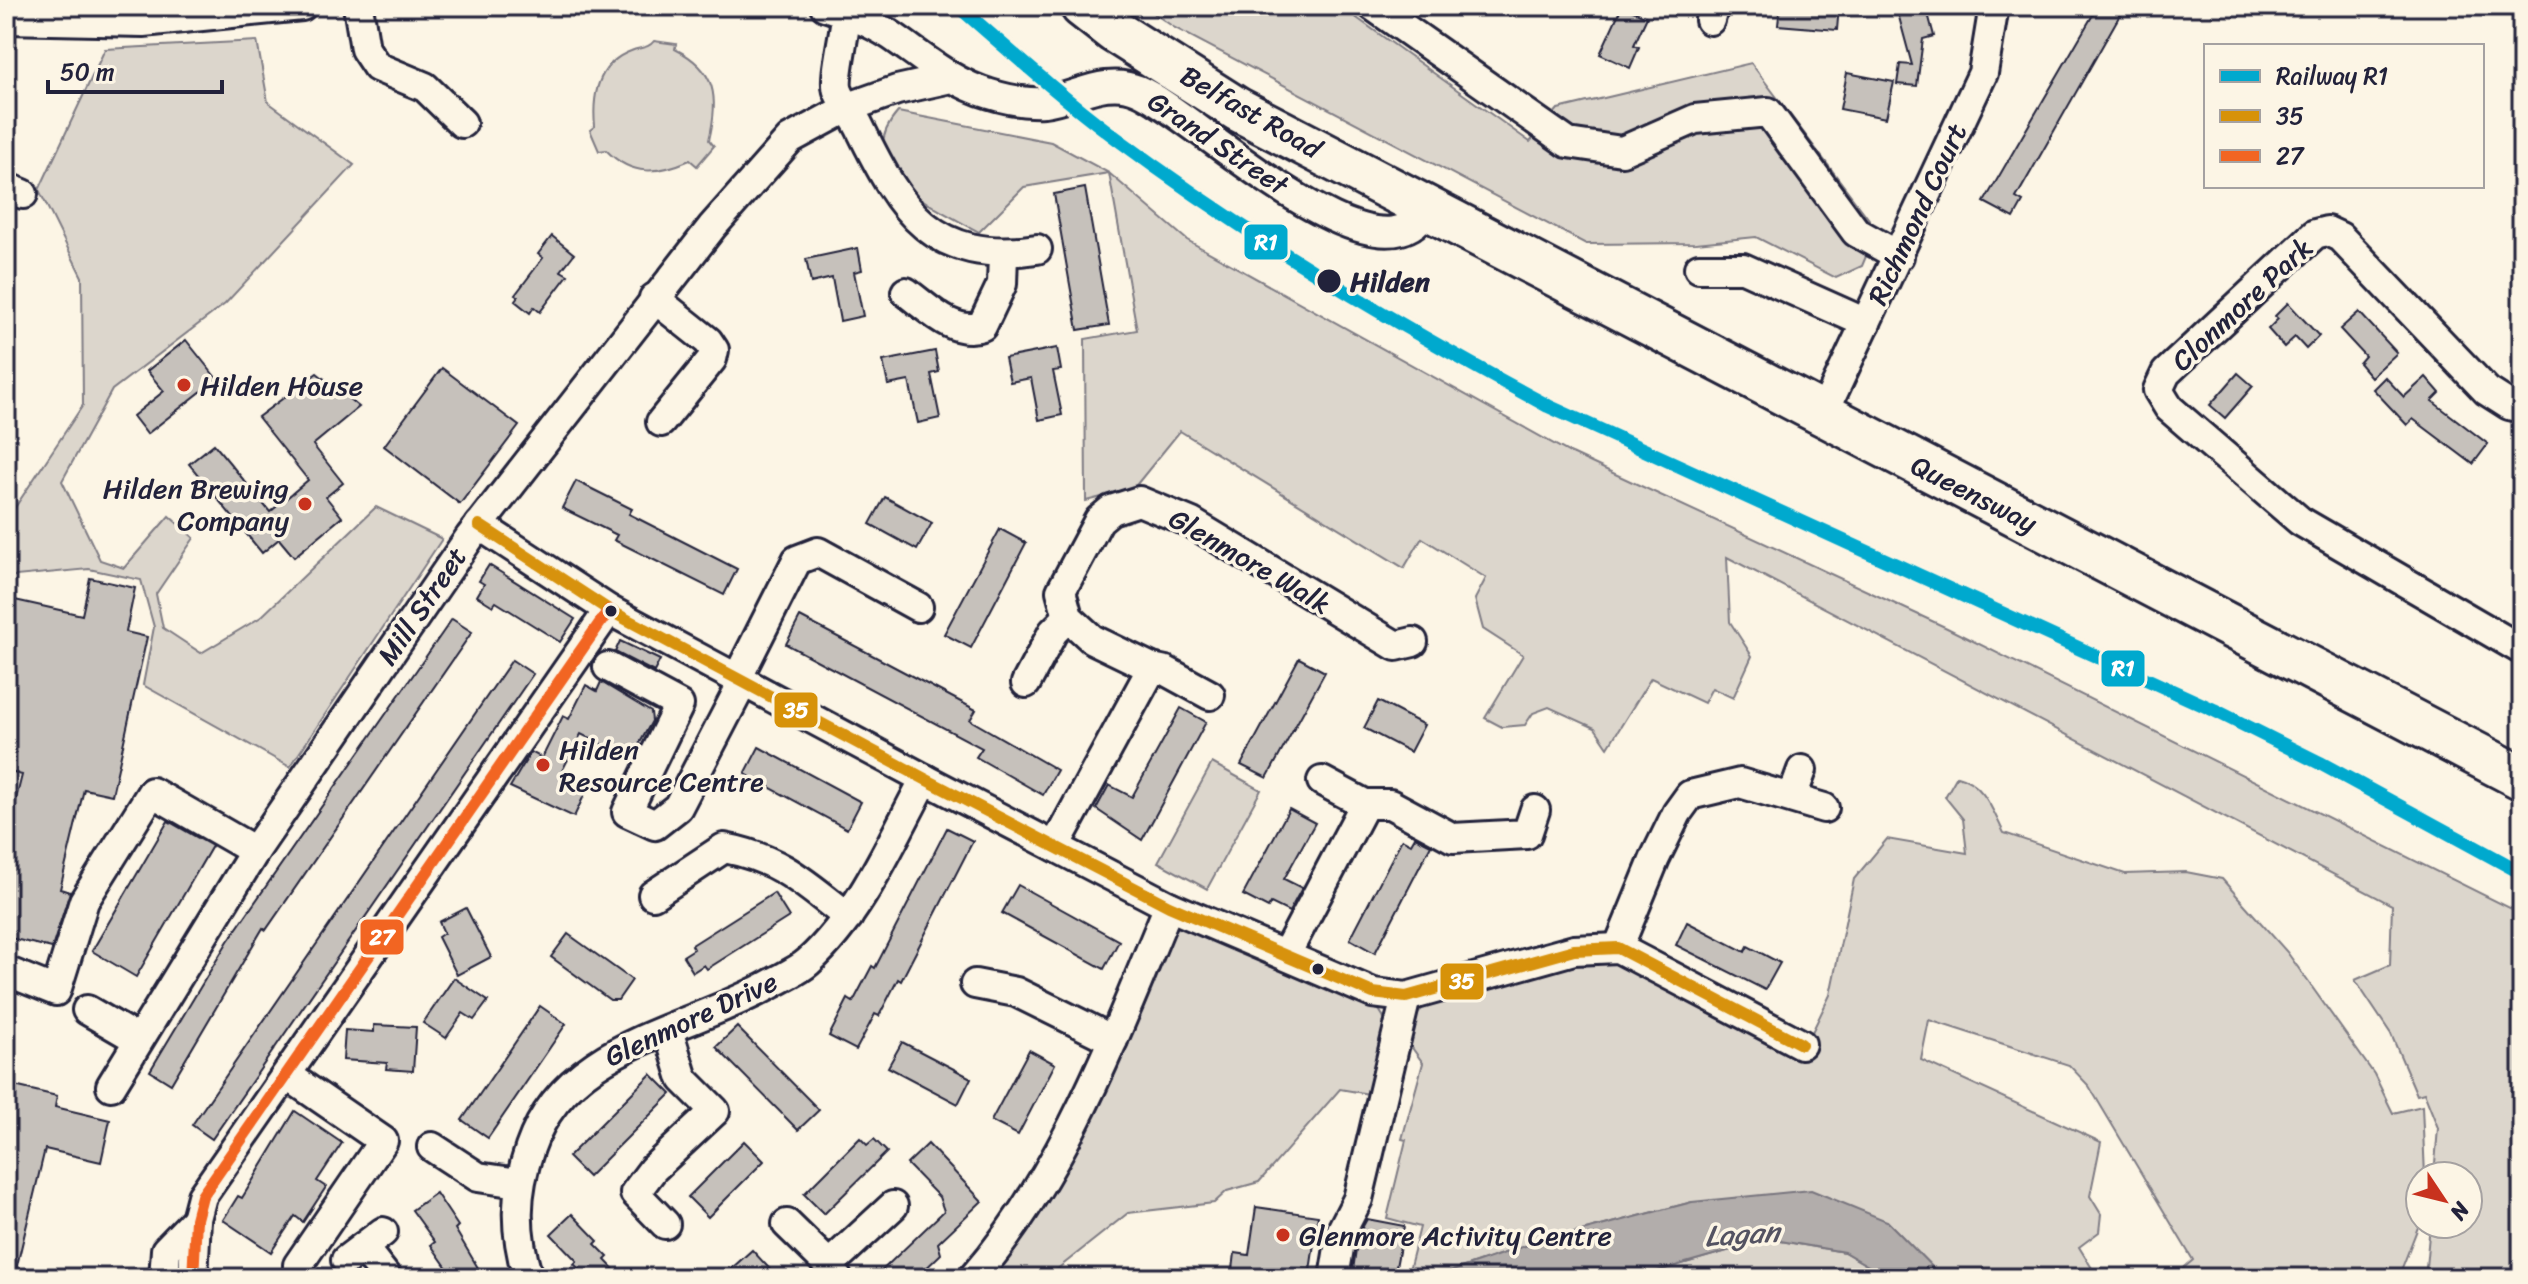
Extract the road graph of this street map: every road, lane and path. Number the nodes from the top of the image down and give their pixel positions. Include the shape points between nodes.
1 (302, 6) edge
2 (358, 6) edge
3 (1082, 6) edge
4 (1373, 6) edge
5 (1994, 6) edge
6 (225, 10) edge
7 (836, 10) edge
8 (6, 20) edge
9 (951, 78) junction
10 (849, 107) junction
11 (462, 123) dead end
12 (1427, 208) junction
13 (1037, 249) dead end
14 (1003, 254) junction
15 (1899, 256) junction
16 (1699, 268) dead end
17 (906, 292) dead end
18 (654, 298) junction
19 (1866, 323) junction
20 (2522, 408) edge
21 (1822, 416) junction
22 (661, 422) dead end
23 (479, 525) junction
24 (918, 607) dead end
25 (609, 610) junction
26 (1068, 617) junction
27 (1413, 642) dead end
28 (2522, 650) edge
29 (608, 667) dead end
30 (1152, 668) junction
31 (740, 680) junction
32 (1026, 683) dead end
33 (1210, 695) dead end
34 (1802, 770) dead end
35 (2522, 778) edge
36 (925, 779) junction
37 (1322, 781) dead end
38 (1792, 797) junction
39 (1365, 804) junction
40 (1824, 808) dead end
41 (1535, 810) dead end
42 (1055, 846) junction
43 (255, 851) junction
44 (653, 895) dead end
45 (1169, 906) junction
46 (848, 917) junction
47 (1618, 948) junction
48 (1286, 954) junction
49 (6, 971) edge
50 (975, 984) dead end
51 (1406, 997) junction
52 (87, 1010) dead end
53 (668, 1030) junction
54 (137, 1039) junction
55 (1113, 1040) junction
56 (1801, 1044) dead end
57 (287, 1075) junction
58 (111, 1086) dead end
59 (432, 1147) dead end
60 (518, 1183) junction
61 (893, 1206) dead end
62 (196, 1219) junction
63 (665, 1224) dead end
64 (787, 1224) dead end
65 (364, 1247) dead end
66 (298, 1265) dead end
67 (833, 1271) edge
68 (164, 1278) edge
69 (193, 1278) edge
70 (387, 1278) edge
71 (528, 1278) edge
72 (973, 1278) edge
73 (1334, 1278) edge

1 - 6 street
2 - 11 street via 365,49 377,67 425,87
3 - 12 highway, Belfast Road via 1237,109
4 - 15 street via 1568,143 1622,151 1695,119 1768,112 1856,232
5 - 15 street, Richmond Court via 1983,73
6 - 8 street via 143,22
7 - 9 street, Grand Street via 891,36
7 - 10 street via 837,89
9 - 10 street, Mill Street
9 - 12 street, Grand Street via 991,94 1042,102 1108,84 1126,86 1156,100 1294,195 1354,227 1397,232 1420,220
10 - 14 street via 901,204 970,250
10 - 18 street, Mill Street via 790,139
12 - 21 highway, Queensway
13 - 14 street
14 - 17 street via 1002,284 982,326 969,331 956,327
15 - 19 street, Richmond Court
16 - 19 street via 1743,268
18 - 22 street via 714,350
18 - 23 street, Mill Street
19 - 21 street, Richmond Court
20 - 28 street, Clonmore Park via 2487,391 2340,237 2327,231 2315,234 2166,373 2158,390 2169,408 2300,521
21 - 35 highway, Queensway
23 - 25 street
23 - 43 street, Mill Street
24 - 31 street via 818,552 808,553 797,560
25 - 31 street
25 - 57 street
26 - 27 street, Glenmore Walk via 1061,591 1099,520 1139,501 1192,523 1396,646
26 - 30 street via 1092,639
26 - 32 street via 1053,632
29 - 31 street via 679,705 627,812 655,825 678,807
30 - 33 street
30 - 42 street
31 - 36 street
34 - 38 street
36 - 42 street
36 - 46 street, Glenmore Drive
37 - 39 street
38 - 40 street
38 - 47 street via 1740,783 1690,795 1655,858
39 - 41 street via 1390,804 1453,838 1527,834
39 - 48 street
42 - 45 street
43 - 49 street via 152,792 84,901 56,991
43 - 54 street, Mill Street
44 - 46 street via 724,848 758,854 782,867
45 - 48 street
45 - 55 street
46 - 53 street, Glenmore Drive via 807,964 746,998
47 - 51 street via 1574,950
47 - 56 street
48 - 51 street via 1373,993
50 - 55 street via 1016,992
51 - 73 street via 1358,1199 1342,1230
52 - 54 street
53 - 60 street, Glenmore Drive via 619,1048 558,1095 535,1131
53 - 63 street via 683,1079 715,1111 635,1193
54 - 58 street, Mill Street
55 - 72 street via 1042,1184
57 - 62 street via 202,1196
57 - 66 street via 383,1141
59 - 60 street via 478,1177
60 - 71 street, Glenmore Drive via 519,1246
61 - 67 street
62 - 68 street via 166,1250
62 - 69 street
64 - 67 street
65 - 70 street

